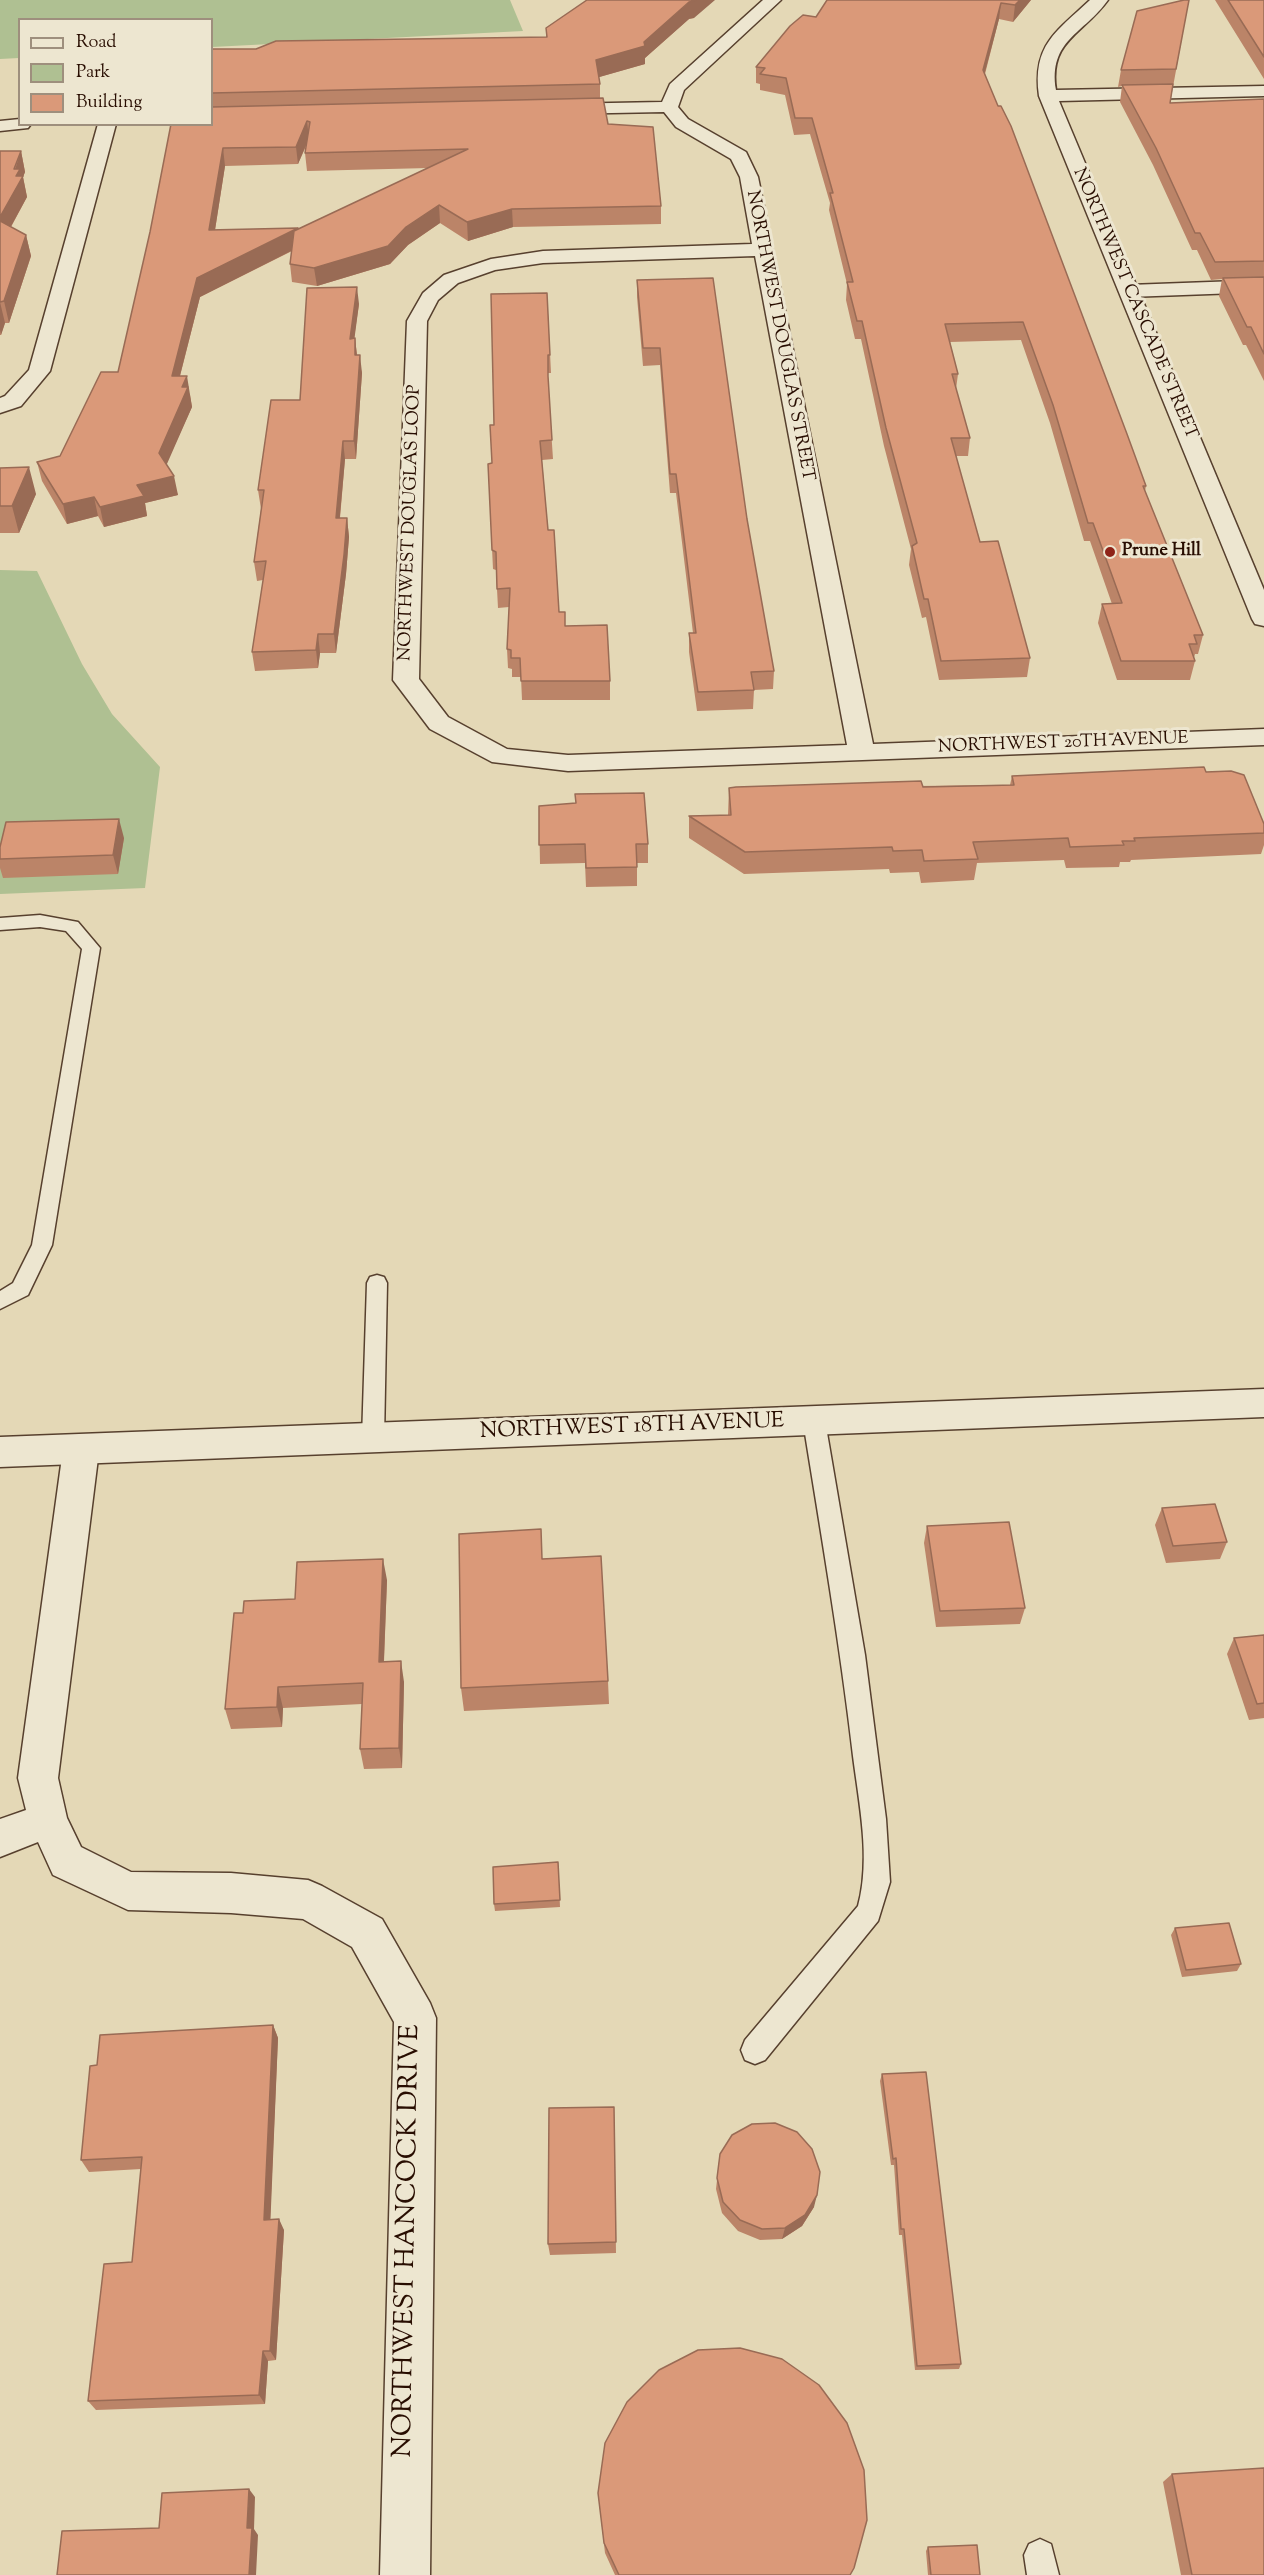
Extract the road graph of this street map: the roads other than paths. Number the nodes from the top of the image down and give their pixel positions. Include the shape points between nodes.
1 (773, 0) edge
2 (1100, 0) edge
3 (1264, 91) edge
4 (1048, 96) junction
5 (669, 106) junction
6 (544, 109) edge
7 (18, 124) edge
8 (0, 126) edge
9 (106, 126) edge
10 (762, 250) junction
11 (1264, 286) edge
12 (1129, 291) junction
13 (0, 406) edge
14 (1264, 619) edge
15 (1264, 737) edge
16 (861, 751) junction
17 (0, 924) edge
18 (377, 1283) dead end
19 (0, 1301) edge
20 (1264, 1403) edge
21 (814, 1421) junction
22 (373, 1439) junction
23 (81, 1450) junction
24 (0, 1452) edge
25 (48, 1820) junction
26 (0, 1838) edge
27 (755, 2050) dead end
28 (405, 2575) edge

1 - 5 street via 676,88
2 - 4 street, NORTHWEST CASCADE STREET via 1056,44 1047,59
3 - 4 street
4 - 12 street, NORTHWEST CASCADE STREET
5 - 6 street
5 - 10 street, NORTHWEST DOUGLAS STREET via 682,123 739,156 749,177
7 - 8 street
9 - 13 street via 39,371 13,401
10 - 16 street, NORTHWEST DOUGLAS STREET
10 - 16 street, NORTHWEST DOUGLAS LOOP via 543,256 491,265 451,279 430,297 417,321 406,680 439,723 501,756 568,763
11 - 12 street
12 - 14 street, NORTHWEST CASCADE STREET
15 - 16 street, NORTHWEST 20TH AVENUE
17 - 19 lane via 40,921 72,926 91,948 42,1245 21,1289
18 - 22 lane
20 - 21 street, NORTHWEST 18TH AVENUE
21 - 22 street, NORTHWEST 18TH AVENUE
21 - 27 lane via 853,1655 877,1882 869,1912
22 - 23 street, NORTHWEST 18TH AVENUE
23 - 24 street, NORTHWEST 18TH AVENUE
23 - 25 street, NORTHWEST HANCOCK DRIVE via 38,1778
25 - 26 street
25 - 28 street, NORTHWEST HANCOCK DRIVE via 67,1861 128,1891 231,1893 308,1900 367,1932 415,2018

